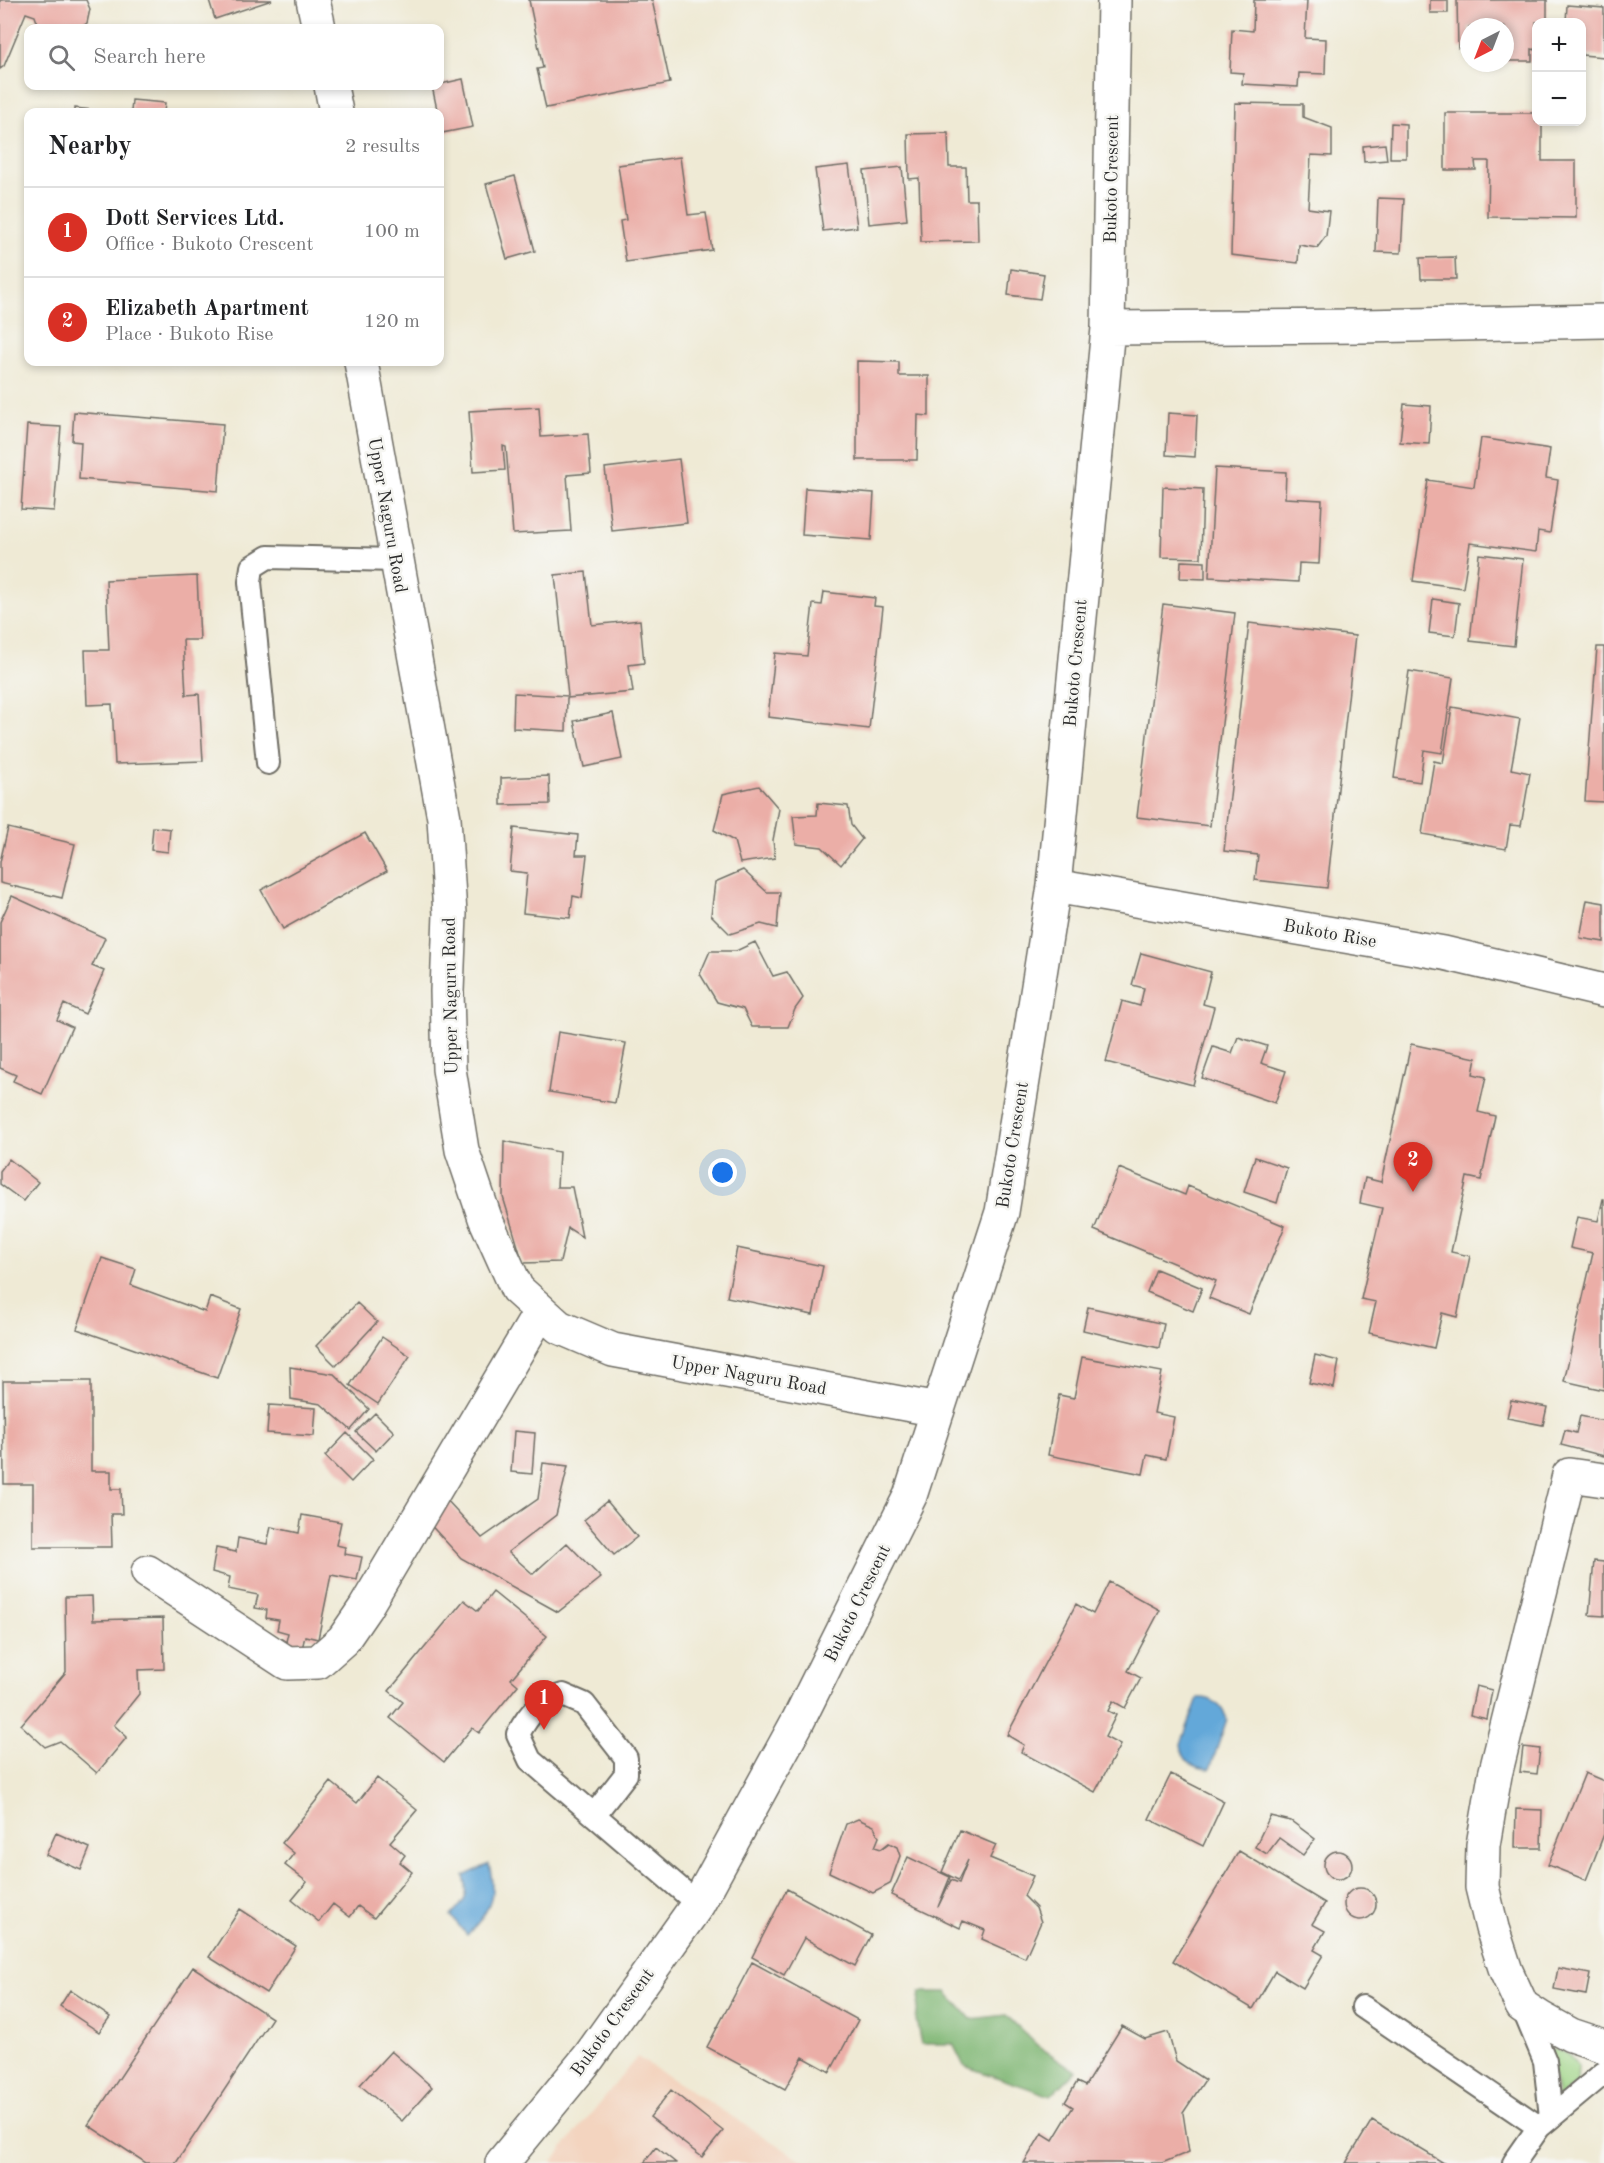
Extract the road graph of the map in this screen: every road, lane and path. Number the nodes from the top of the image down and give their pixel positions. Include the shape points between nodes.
1 (313, 0) edge
2 (1114, 0) edge
3 (318, 24) edge
4 (332, 90) edge
5 (335, 108) edge
6 (1604, 321) edge
7 (1107, 327) junction
8 (362, 366) edge
9 (396, 560) junction
10 (268, 763) dead end
11 (1054, 886) junction
12 (1604, 991) edge
13 (541, 1311) junction
14 (938, 1410) junction
15 (1604, 1480) edge
16 (148, 1572) dead end
17 (594, 1815) junction
18 (698, 1904) junction
19 (1522, 2006) junction
20 (1363, 2007) dead end
21 (1604, 2046) edge
22 (1604, 2073) edge
23 (1545, 2122) junction
24 (502, 2163) edge
25 (1514, 2163) edge

1 - 3 street
2 - 7 street, Bukoto Crescent
4 - 5 street
6 - 7 street
7 - 11 street, Bukoto Crescent
8 - 9 street, Upper Naguru Road
9 - 10 lane via 268,556 252,567 250,582
9 - 13 street, Upper Naguru Road via 444,818 450,914 449,1069 462,1150 485,1218 517,1289
11 - 12 street, Bukoto Rise via 1444,953
11 - 14 street, Bukoto Crescent via 1002,1212
13 - 14 street, Upper Naguru Road via 560,1327 613,1350
13 - 16 street via 365,1608 343,1640 318,1662 287,1663
14 - 18 street, Bukoto Crescent via 910,1496 798,1721
15 - 19 street via 1569,1474 1496,1775 1483,1845 1482,1887 1506,1971
17 - 17 lane via 530,1760 518,1734 528,1716 546,1700 563,1695 584,1704 626,1758 626,1774
17 - 18 lane
18 - 24 street, Bukoto Crescent via 589,2057
19 - 21 street via 1571,2035
19 - 23 lane via 1545,2061
20 - 23 lane
22 - 23 lane
23 - 25 lane

